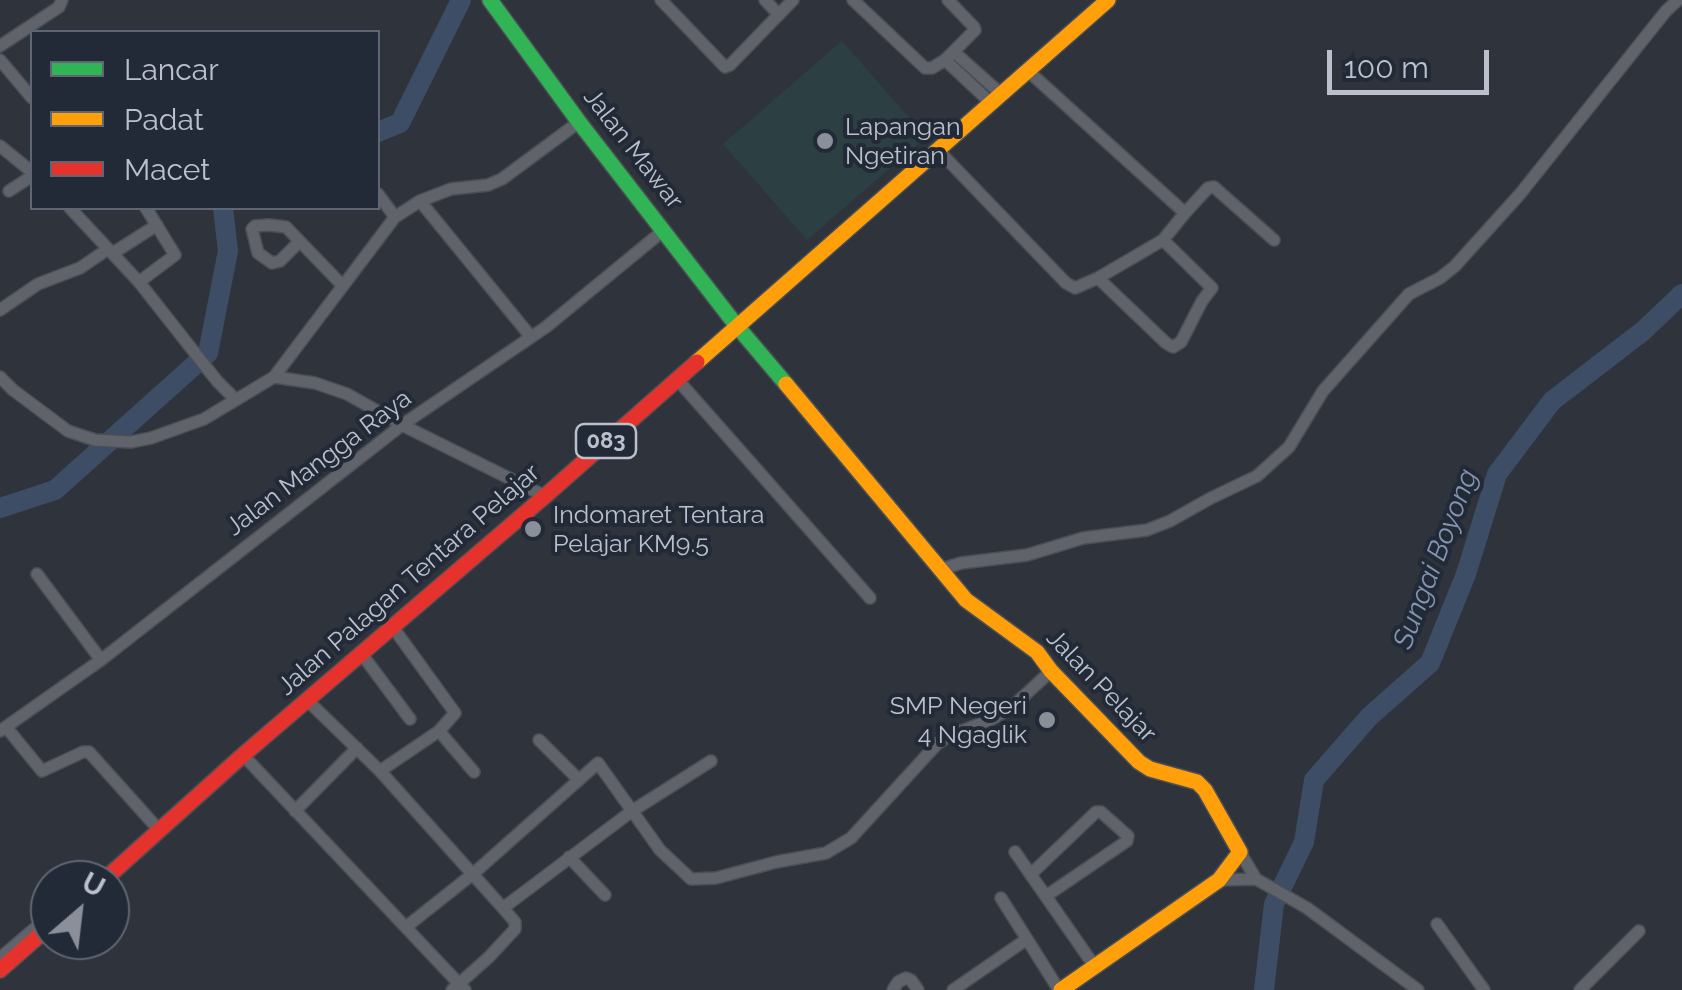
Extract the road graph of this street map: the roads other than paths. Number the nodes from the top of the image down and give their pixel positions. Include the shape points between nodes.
1 (62, 0) edge
2 (661, 0) edge
3 (765, 0) edge
4 (794, 0) edge
5 (853, 0) edge
6 (948, 0) edge
7 (1108, 0) edge
8 (1678, 0) edge
9 (491, 1) edge
10 (778, 15) junction
11 (30, 30) edge
12 (0, 46) edge
13 (950, 56) junction
14 (0, 60) edge
15 (1027, 70) junction
16 (30, 96) edge
17 (995, 98) junction
18 (578, 122) junction
19 (0, 146) edge
20 (937, 149) junction
21 (30, 172) edge
22 (30, 175) edge
23 (9, 191) dead end
24 (380, 197) edge
25 (420, 201) junction
26 (72, 210) edge
27 (1185, 213) junction
28 (154, 214) edge
29 (395, 217) junction
30 (664, 230) junction
31 (1164, 240) junction
32 (1274, 240) dead end
33 (299, 242) dead end
34 (111, 251) junction
35 (1098, 278) junction
36 (139, 282) junction
37 (342, 285) junction
38 (0, 310) edge
39 (736, 325) junction
40 (531, 337) junction
41 (274, 376) junction
42 (0, 377) edge
43 (676, 378) junction
44 (236, 400) junction
45 (402, 425) junction
46 (545, 496) junction
47 (939, 570) junction
48 (37, 574) dead end
49 (870, 598) dead end
50 (392, 626) junction
51 (361, 654) junction
52 (101, 660) junction
53 (1051, 671) junction
54 (308, 701) junction
55 (410, 719) dead end
56 (3, 729) edge
57 (439, 731) junction
58 (539, 740) dead end
59 (357, 748) junction
60 (243, 755) junction
61 (711, 762) dead end
62 (380, 771) junction
63 (474, 772) dead end
64 (579, 780) junction
65 (296, 811) junction
66 (632, 811) junction
67 (159, 830) junction
68 (1015, 852) dead end
69 (1240, 852) junction
70 (569, 857) junction
71 (126, 860) edge
72 (474, 873) junction
73 (1031, 874) junction
74 (1220, 880) junction
75 (1260, 882) junction
76 (605, 895) dead end
77 (1046, 896) junction
78 (1001, 898) dead end
79 (504, 908) junction
80 (1436, 924) dead end
81 (406, 927) junction
82 (1639, 932) dead end
83 (30, 934) edge
84 (0, 938) edge
85 (1027, 940) junction
86 (30, 944) edge
87 (14, 946) junction
88 (0, 958) edge
89 (1095, 967) junction
90 (0, 970) edge
91 (459, 988) edge
92 (893, 990) edge
93 (918, 990) edge
94 (953, 990) edge
95 (1060, 990) edge
96 (1418, 990) edge
97 (1484, 990) edge
98 (1580, 990) edge

1 - 11 street
2 - 10 street via 724,67
3 - 10 street
4 - 10 street
5 - 13 street via 925,68
6 - 13 street via 974,27
7 - 15 main road, Jalan Palagan Tentara Pelajar / 083
8 - 47 street via 1520,194 1455,266 1409,294 1322,391 1288,447 1256,476 1147,530
9 - 18 main road, Jalan Mawar
11 - 12 street
13 - 17 street
14 - 16 street
15 - 17 main road, Jalan Palagan Tentara Pelajar / 083
15 - 27 street
17 - 20 main road, Jalan Palagan Tentara Pelajar / 083
18 - 25 street via 502,179
18 - 30 main road, Jalan Mawar
19 - 21 street
20 - 35 street via 1066,283 1075,288
20 - 39 main road, Jalan Palagan Tentara Pelajar / 083
22 - 23 street
24 - 29 street
25 - 29 street
25 - 40 street
26 - 34 street
27 - 31 street
27 - 32 street via 1214,187
28 - 34 street
28 - 36 street via 175,254
29 - 37 street
30 - 39 main road, Jalan Mawar
30 - 40 street, Jalan Mangga Raya
31 - 35 street
31 - 35 street via 1212,288 1180,342 1166,344
33 - 37 street
34 - 36 street
34 - 38 street via 38,284
36 - 44 street
37 - 41 street
39 - 43 main road, Jalan Palagan Tentara Pelajar / 083
39 - 47 main road, Jalan Pelajar
40 - 45 street, Jalan Mangga Raya
41 - 44 street
41 - 45 street via 346,394
42 - 44 street via 68,431 94,440 152,438
43 - 46 main road, Jalan Palagan Tentara Pelajar / 083
43 - 49 street
45 - 46 street
45 - 52 street, Jalan Mangga Raya
46 - 50 main road, Jalan Palagan Tentara Pelajar / 083
47 - 53 main road, Jalan Pelajar via 966,600 1038,652
48 - 52 street
50 - 51 main road, Jalan Palagan Tentara Pelajar / 083
50 - 57 street via 454,711
51 - 54 main road, Jalan Palagan Tentara Pelajar / 083
51 - 55 street
52 - 56 street, Jalan Mangga Raya
53 - 66 street via 1012,707 936,744 852,838 826,853 692,879
53 - 69 main road, Jalan Pelajar via 1139,762 1197,782
54 - 59 street
54 - 60 main road, Jalan Palagan Tentara Pelajar / 083
56 - 67 street via 42,772 89,752
57 - 62 street
57 - 63 street
58 - 64 street
59 - 62 street
59 - 65 street
60 - 65 street
60 - 67 main road, Jalan Palagan Tentara Pelajar / 083
61 - 66 street
62 - 72 street
64 - 66 street via 600,764
64 - 72 street
65 - 81 street
66 - 70 street
67 - 71 main road, Jalan Palagan Tentara Pelajar / 083
68 - 73 street
69 - 74 main road
69 - 75 street
70 - 76 street
70 - 79 street
72 - 79 street
72 - 81 street
73 - 77 street
73 - 77 street via 1096,812 1128,836
74 - 75 street
74 - 89 main road
75 - 96 street via 1307,908
77 - 89 street
78 - 85 street
79 - 91 street via 515,929
80 - 97 street
81 - 91 street
82 - 98 street
83 - 87 street
84 - 87 street
85 - 94 street
85 - 95 street
86 - 90 main road
87 - 88 street
89 - 95 main road
92 - 93 street via 906,978

